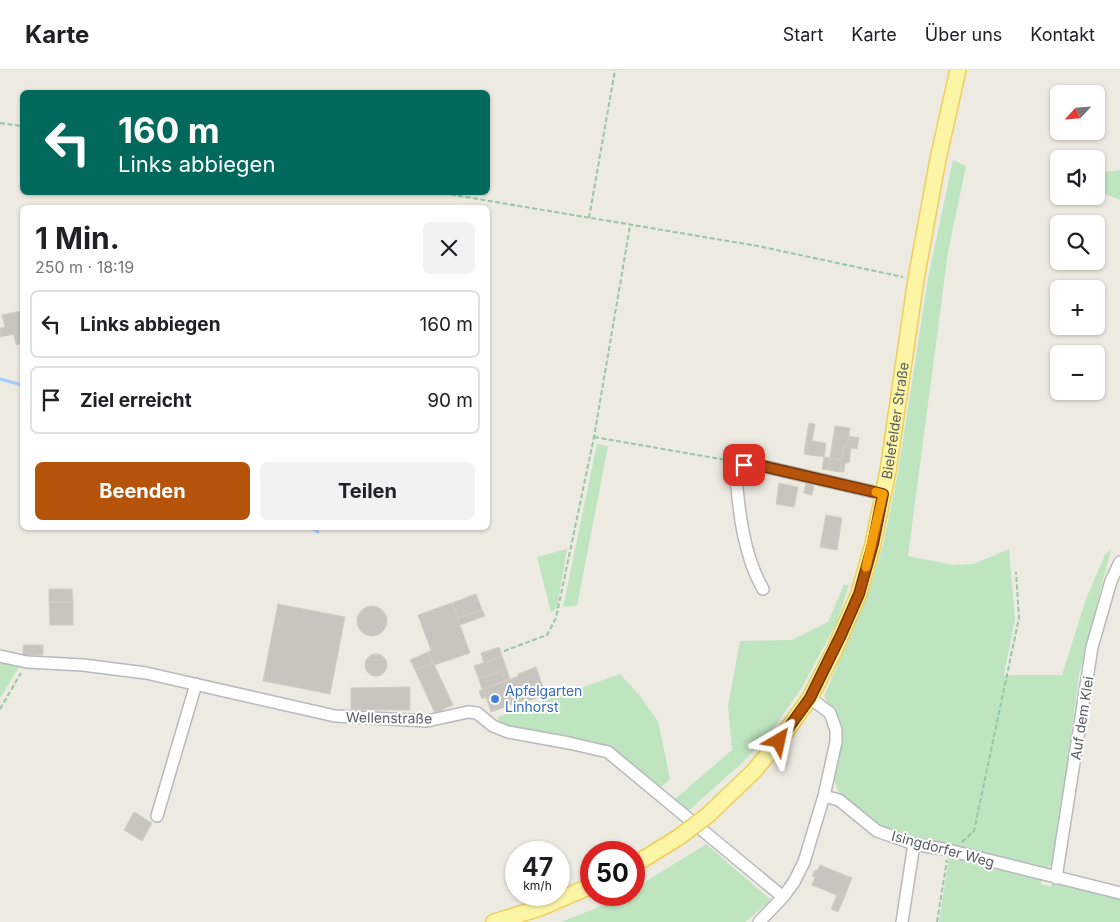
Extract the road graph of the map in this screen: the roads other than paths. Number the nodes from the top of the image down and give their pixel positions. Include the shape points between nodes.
1 (958, 70) edge
2 (883, 494) junction
3 (1120, 562) edge
4 (763, 589) dead end
5 (0, 656) edge
6 (196, 684) junction
7 (810, 698) junction
8 (824, 796) junction
9 (157, 816) dead end
10 (914, 844) junction
11 (645, 858) edge
12 (1056, 878) junction
13 (580, 891) edge
14 (1120, 893) edge
15 (783, 898) junction
16 (494, 922) edge
17 (759, 922) edge
18 (902, 922) edge

1 - 2 main road, Bielefelder Straße via 916,280
2 - 4 street via 749,463 744,465 736,476 741,521 753,570
2 - 7 main road, Bielefelder Straße via 859,594
3 - 12 street, Auf dem Klei via 1111,581 1092,647
5 - 6 street, Wellenstraße via 27,662 128,671
6 - 9 street
6 - 15 street, Wellenstraße via 335,716 426,722 476,713 508,732 608,752
7 - 8 street via 830,713 836,730
7 - 11 main road, Bielefelder Straße, bridge via 754,771 708,815
8 - 10 street, Isingdorfer Weg via 839,800 877,831
8 - 15 street via 804,862
10 - 12 street, Isingdorfer Weg via 951,845
10 - 18 street
12 - 14 street, Isingdorfer Weg
13 - 16 main road via 540,908
15 - 17 street

